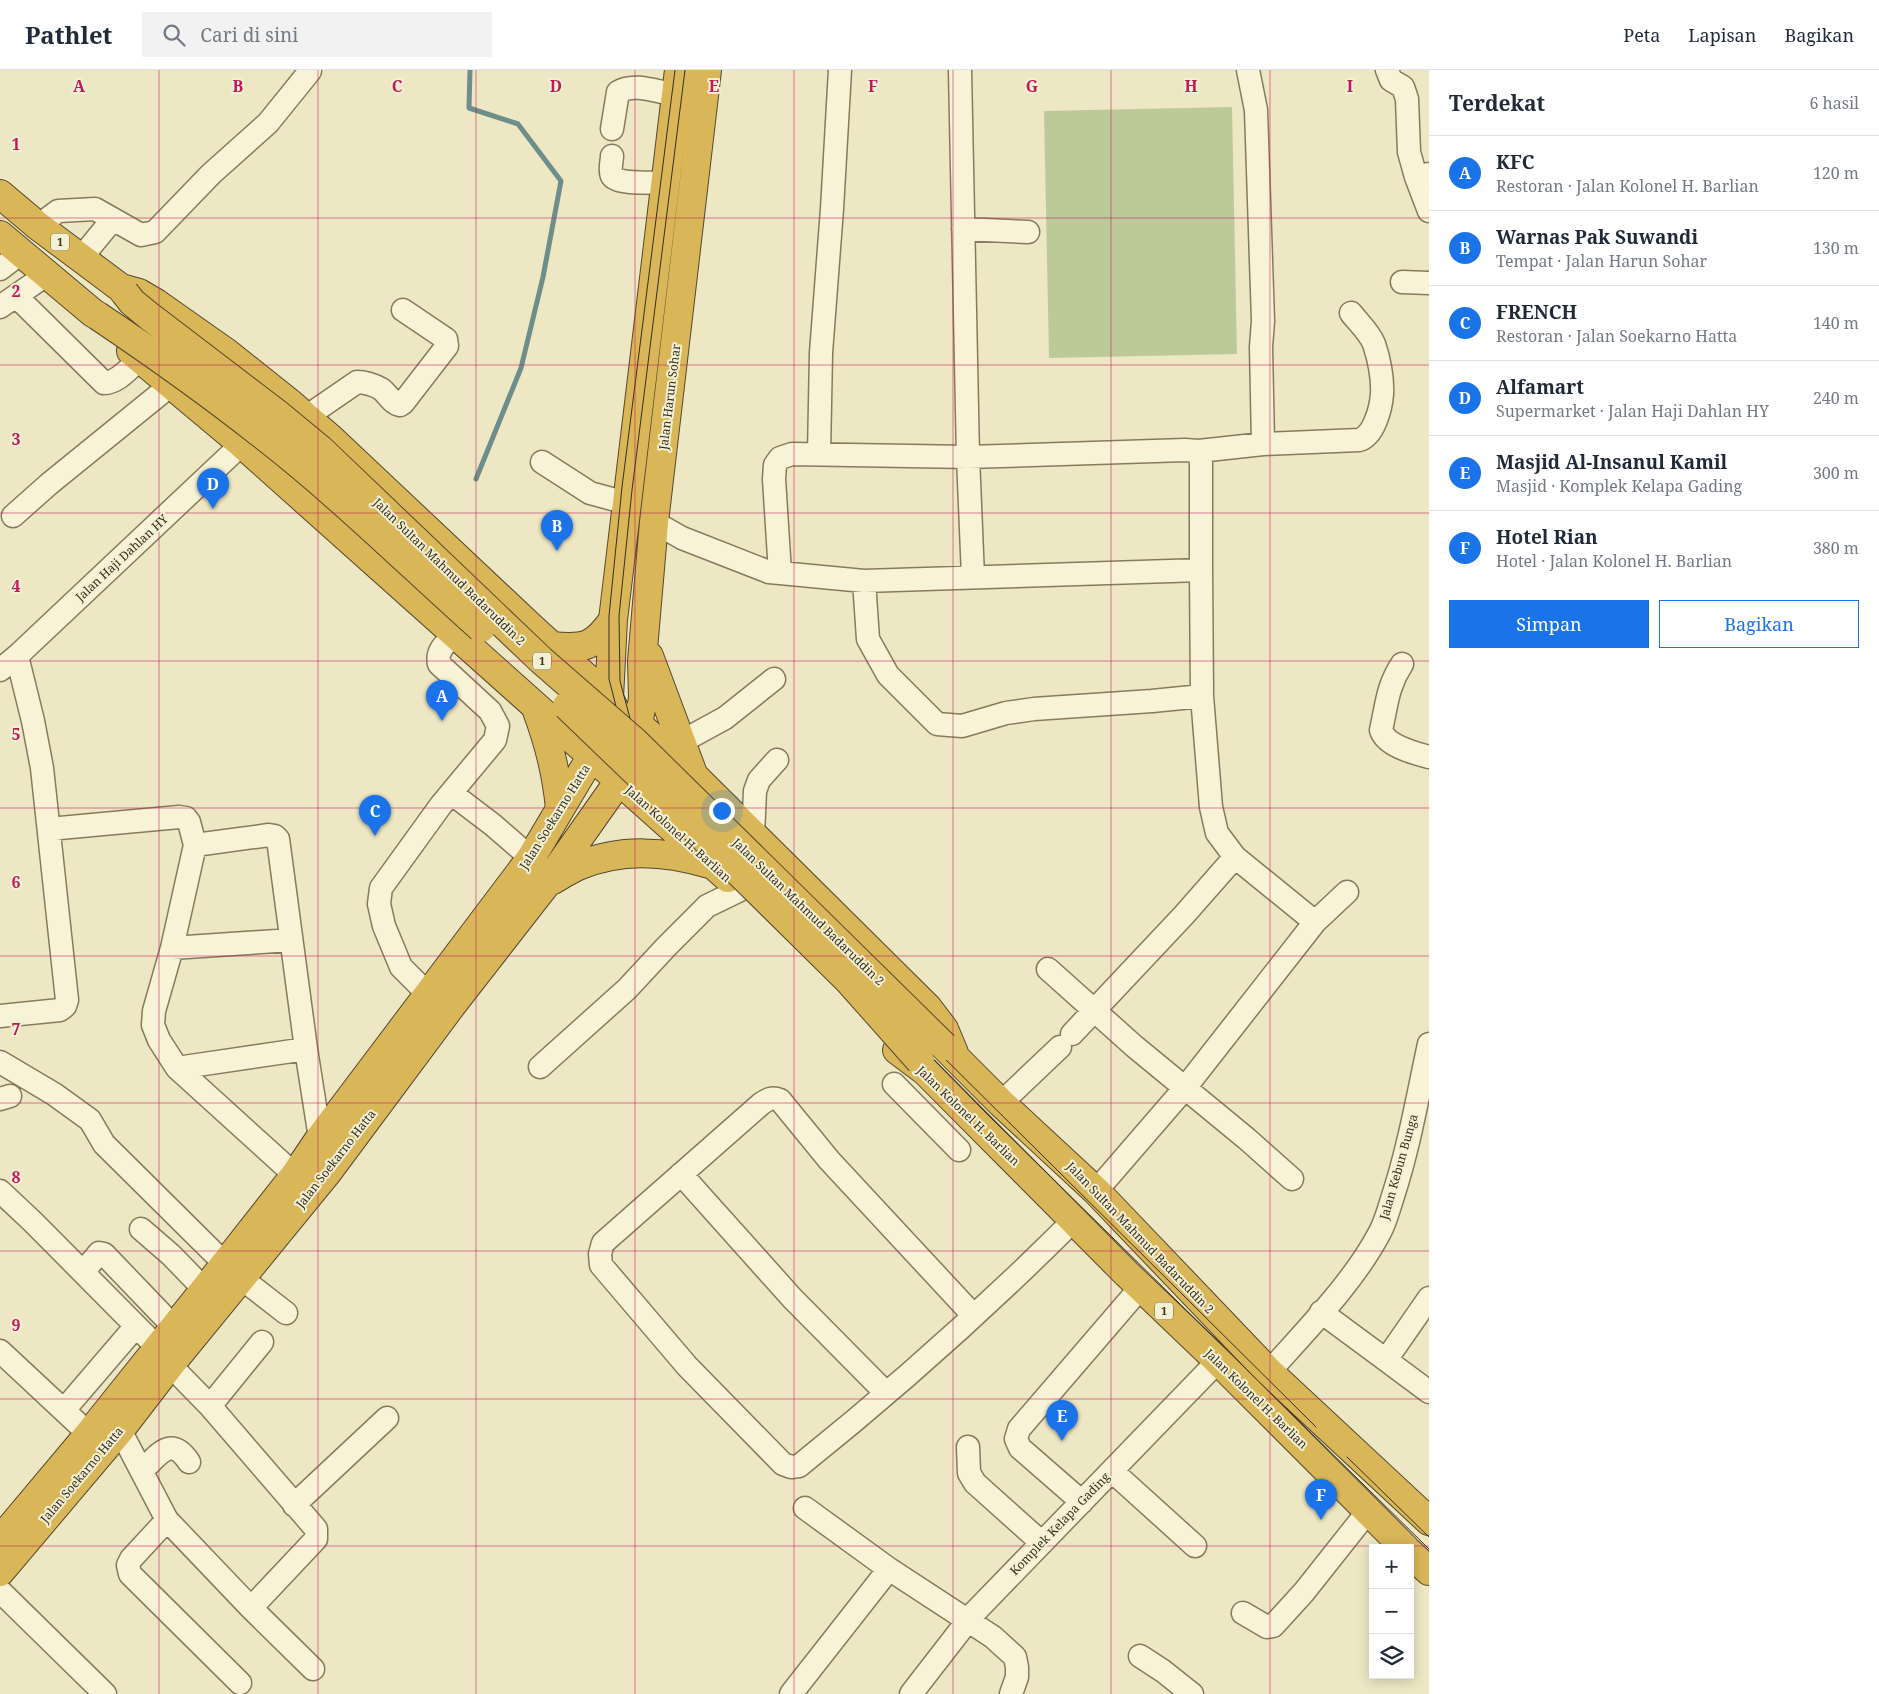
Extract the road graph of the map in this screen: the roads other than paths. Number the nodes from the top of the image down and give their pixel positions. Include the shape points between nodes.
1 (708, 70) edge
2 (840, 70) edge
3 (960, 70) edge
4 (1248, 70) edge
5 (1386, 70) edge
6 (310, 71) edge
7 (677, 82) edge
8 (612, 129) dead end
9 (612, 156) dead end
10 (1422, 176) edge
11 (666, 183) junction
12 (0, 194) edge
13 (1429, 211) edge
14 (113, 219) junction
15 (38, 226) junction
16 (963, 228) junction
17 (1028, 232) dead end
18 (0, 235) edge
19 (81, 258) junction
20 (10, 261) edge
21 (46, 275) junction
22 (1402, 282) dead end
23 (1429, 283) edge
24 (123, 290) junction
25 (8, 302) edge
26 (403, 310) dead end
27 (1351, 313) dead end
28 (95, 314) junction
29 (140, 358) junction
30 (171, 385) junction
31 (313, 423) junction
32 (242, 444) junction
33 (1262, 444) junction
34 (1199, 451) junction
35 (819, 454) junction
36 (968, 457) junction
37 (542, 462) dead end
38 (627, 503) junction
39 (12, 516) dead end
40 (654, 522) junction
41 (1201, 570) junction
42 (780, 573) junction
43 (973, 577) junction
44 (864, 581) junction
45 (613, 620) junction
46 (456, 634) junction
47 (542, 638) junction
48 (644, 643) junction
49 (17, 656) junction
50 (1402, 664) dead end
51 (0, 670) edge
52 (499, 673) junction
53 (774, 679) dead end
54 (1202, 696) junction
55 (609, 698) junction
56 (535, 707) junction
57 (628, 727) junction
58 (681, 742) junction
59 (591, 757) junction
60 (1429, 757) edge
61 (777, 760) dead end
62 (694, 776) junction
63 (619, 781) junction
64 (451, 793) junction
65 (560, 809) junction
66 (656, 814) junction
67 (49, 830) junction
68 (753, 835) junction
69 (195, 845) junction
70 (1235, 857) junction
71 (531, 858) junction
72 (715, 866) junction
73 (547, 883) junction
74 (740, 890) junction
75 (1347, 892) dead end
76 (1315, 922) junction
77 (291, 940) junction
78 (172, 948) junction
79 (1048, 969) dead end
80 (429, 995) junction
81 (1095, 1010) junction
82 (0, 1016) edge
83 (1429, 1044) edge
84 (306, 1049) junction
85 (949, 1050) junction
86 (0, 1062) edge
87 (540, 1066) dead end
88 (177, 1068) junction
89 (928, 1073) junction
90 (894, 1084) dead end
91 (1185, 1088) junction
92 (1001, 1103) junction
93 (916, 1107) junction
94 (320, 1138) junction
95 (959, 1150) dead end
96 (681, 1174) junction
97 (295, 1175) junction
98 (1292, 1179) dead end
99 (1096, 1191) junction
100 (0, 1192) edge
101 (1074, 1220) junction
102 (141, 1229) dead end
103 (88, 1265) dead end
104 (233, 1271) junction
105 (1141, 1287) junction
106 (205, 1290) junction
107 (1429, 1298) edge
108 (1321, 1312) junction
109 (286, 1313) dead end
110 (974, 1315) junction
111 (136, 1326) junction
112 (262, 1342) dead end
113 (167, 1347) junction
114 (0, 1352) edge
115 (1386, 1360) junction
116 (1218, 1361) junction
117 (1269, 1372) junction
118 (1429, 1392) edge
119 (886, 1393) junction
120 (210, 1406) junction
121 (64, 1410) junction
122 (387, 1418) dead end
123 (120, 1430) junction
124 (88, 1434) junction
125 (968, 1447) dead end
126 (189, 1462) dead end
127 (142, 1471) junction
128 (1112, 1471) junction
129 (1082, 1502) junction
130 (294, 1505) junction
131 (805, 1508) dead end
132 (1369, 1510) junction
133 (167, 1520) junction
134 (1429, 1521) edge
135 (0, 1540) edge
136 (1042, 1543) junction
137 (1402, 1544) edge
138 (1195, 1546) dead end
139 (1414, 1556) edge
140 (889, 1569) junction
141 (1429, 1571) edge
142 (0, 1572) edge
143 (0, 1591) edge
144 (251, 1608) junction
145 (1244, 1613) dead end
146 (968, 1620) junction
147 (1140, 1656) dead end
148 (313, 1669) dead end
149 (240, 1684) dead end
150 (105, 1694) edge
151 (791, 1694) edge
152 (912, 1694) edge
153 (1012, 1694) edge
154 (1192, 1694) edge

1 - 40 highway, Jalan Harun Sohar
2 - 35 street via 821,353
3 - 16 street
4 - 33 street via 1256,110
5 - 10 street via 1390,80 1403,87 1408,99 1408,152
6 - 14 street via 268,123 211,174 155,232 141,235
7 - 8 street via 624,88 618,92
7 - 11 highway
9 - 11 street via 611,173 615,179
10 - 13 street
11 - 38 highway
12 - 15 highway, 1
14 - 15 street via 95,209 65,210
14 - 19 street
15 - 19 highway, 1
16 - 17 street
16 - 36 street
18 - 20 highway, 1
19 - 24 highway, 1
20 - 21 highway, 1
21 - 25 street
21 - 28 highway, 1
22 - 23 street
24 - 31 highway, 1 via 139,293 188,325
24 - 85 highway, Jalan Sultan Mahmud Badaruddin 2 / 1, bridge via 149,316 320,449 541,660 634,741
25 - 29 street via 104,383 116,380
26 - 31 street via 447,342 419,384 400,405 381,389 357,382 335,397
27 - 33 street via 1374,342 1380,374 1382,394 1370,433 1359,440
28 - 29 highway, 1 via 95,318
28 - 89 highway, Jalan Sultan Mahmud Badaruddin 2 / 1, bridge via 190,380 307,471 555,695 848,980
29 - 30 highway, 1
30 - 32 highway, 1
30 - 39 street
31 - 47 highway, 1
32 - 46 highway, 1
32 - 49 street, Jalan Haji Dahlan HY
33 - 34 street
34 - 36 street
34 - 41 street
35 - 36 street
35 - 42 street via 792,454 780,458 775,465
36 - 43 street
37 - 38 street via 590,493
38 - 45 highway
40 - 42 street via 682,538 769,572
40 - 48 highway, Jalan Harun Sohar
41 - 43 street
41 - 54 street
42 - 44 street
43 - 44 street
44 - 54 street via 868,639 888,675 937,724 962,726 1006,713 1034,709
45 - 47 highway via 600,638 586,645 566,648
45 - 55 highway
46 - 52 highway, 1
46 - 64 street via 442,647 439,664 490,712 498,726 495,740
47 - 52 highway via 530,646 518,665
47 - 55 highway, 1
48 - 57 highway, Jalan Harun Sohar via 643,700
48 - 58 highway
49 - 51 street, Jalan Haji Dahlan HY
49 - 67 street via 33,720
50 - 60 street via 1389,690 1381,730 1391,742
52 - 56 highway, Jalan Kolonel H. Barlian / 1
53 - 58 street via 726,718
54 - 70 street via 1211,807 1217,833
55 - 57 highway
55 - 59 highway, Jalan Soekarno Hatta
56 - 59 highway, Jalan Kolonel H. Barlian / 1
56 - 65 highway via 550,751
57 - 59 highway via 607,738
57 - 62 highway, 1
57 - 63 highway, Jalan Soekarno Hatta
58 - 62 highway
59 - 63 highway, Jalan Kolonel H. Barlian
59 - 65 highway, Jalan Soekarno Hatta
61 - 68 street via 759,780 755,791
62 - 66 highway via 676,776 661,790
62 - 68 highway, 1
63 - 66 highway, Jalan Kolonel H. Barlian / 1
63 - 73 highway, Jalan Soekarno Hatta
64 - 71 street
64 - 80 street via 381,888 379,904 384,926 401,967
65 - 71 highway, Jalan Soekarno Hatta
66 - 72 highway, Jalan Kolonel H. Barlian / 1
67 - 69 street via 179,817 189,822
67 - 82 street via 67,1000 60,1010
68 - 85 highway, 1 via 928,1008 944,1029
69 - 77 street via 275,836 278,839
69 - 78 street
70 - 76 street
70 - 81 street
71 - 80 highway, Jalan Soekarno Hatta
72 - 73 highway via 673,856 631,853 578,866
72 - 74 highway, Jalan Kolonel H. Barlian / 1
73 - 104 highway, Jalan Soekarno Hatta via 327,1173
74 - 87 street via 707,906 627,989
74 - 89 highway, Jalan Kolonel H. Barlian / 1 via 891,1044
75 - 76 street
76 - 91 street
77 - 78 street
77 - 84 street
78 - 88 street via 154,1011 154,1025 159,1040
79 - 81 street
80 - 94 highway, Jalan Soekarno Hatta
81 - 91 street
81 - 92 street
83 - 108 street, Jalan Kebun Bunga via 1410,1136 1381,1230 1362,1261
84 - 88 street
84 - 94 street
85 - 92 highway, Jalan Sultan Mahmud Badaruddin 2 / 1
86 - 104 street via 90,1120 104,1144
88 - 97 street
89 - 93 street
89 - 101 highway, Jalan Kolonel H. Barlian / 1
90 - 93 street
91 - 98 street
91 - 99 street
92 - 99 highway, Jalan Sultan Mahmud Badaruddin 2 / 1
93 - 95 street
94 - 97 highway, Jalan Soekarno Hatta
96 - 110 street via 768,1099 780,1100 829,1160
96 - 119 street via 792,1298
96 - 119 street via 603,1243 600,1254 601,1265 687,1366 783,1464 791,1467 799,1466
97 - 104 highway, Jalan Soekarno Hatta
99 - 117 highway, Jalan Sultan Mahmud Badaruddin 2 / 1
100 - 111 street
101 - 105 highway, Jalan Kolonel H. Barlian / 1
101 - 110 street
102 - 106 street
103 - 113 street via 99,1253 104,1254
104 - 106 highway, Jalan Soekarno Hatta
104 - 109 street
104 - 113 highway, Jalan Soekarno Hatta
105 - 116 highway, Jalan Kolonel H. Barlian / 1
105 - 129 street via 1019,1428 1016,1439 1020,1448
106 - 113 highway, Jalan Soekarno Hatta
107 - 115 street
108 - 115 street
108 - 117 street, Jalan Kebun Bunga
110 - 119 street
111 - 113 street
111 - 121 street
112 - 120 street
113 - 120 street
113 - 123 highway, Jalan Soekarno Hatta
113 - 124 highway, Jalan Soekarno Hatta
114 - 121 street
115 - 118 street
116 - 128 street, Komplek Kelapa Gading
116 - 132 highway, Jalan Kolonel H. Barlian / 1
117 - 134 highway, Jalan Sultan Mahmud Badaruddin 2 / 1
120 - 130 street
121 - 124 street
122 - 130 street
123 - 127 street
123 - 142 highway, Jalan Soekarno Hatta
124 - 135 highway, Jalan Soekarno Hatta
125 - 136 street via 969,1473 975,1483
126 - 127 street via 175,1448 166,1449
127 - 133 street
128 - 129 street, Komplek Kelapa Gading
128 - 138 street
129 - 136 street, Komplek Kelapa Gading
130 - 144 street via 316,1529 316,1539
131 - 140 street
132 - 137 highway, Jalan Kolonel H. Barlian / 1
132 - 145 street via 1273,1626 1267,1627
133 - 144 street
133 - 149 street via 131,1559 128,1566 130,1574
136 - 146 street, Komplek Kelapa Gading
139 - 141 highway
140 - 146 street
140 - 151 street
143 - 150 street
144 - 148 street
146 - 152 street, Komplek Kelapa Gading
146 - 153 street via 1014,1657 1018,1667
147 - 154 street

